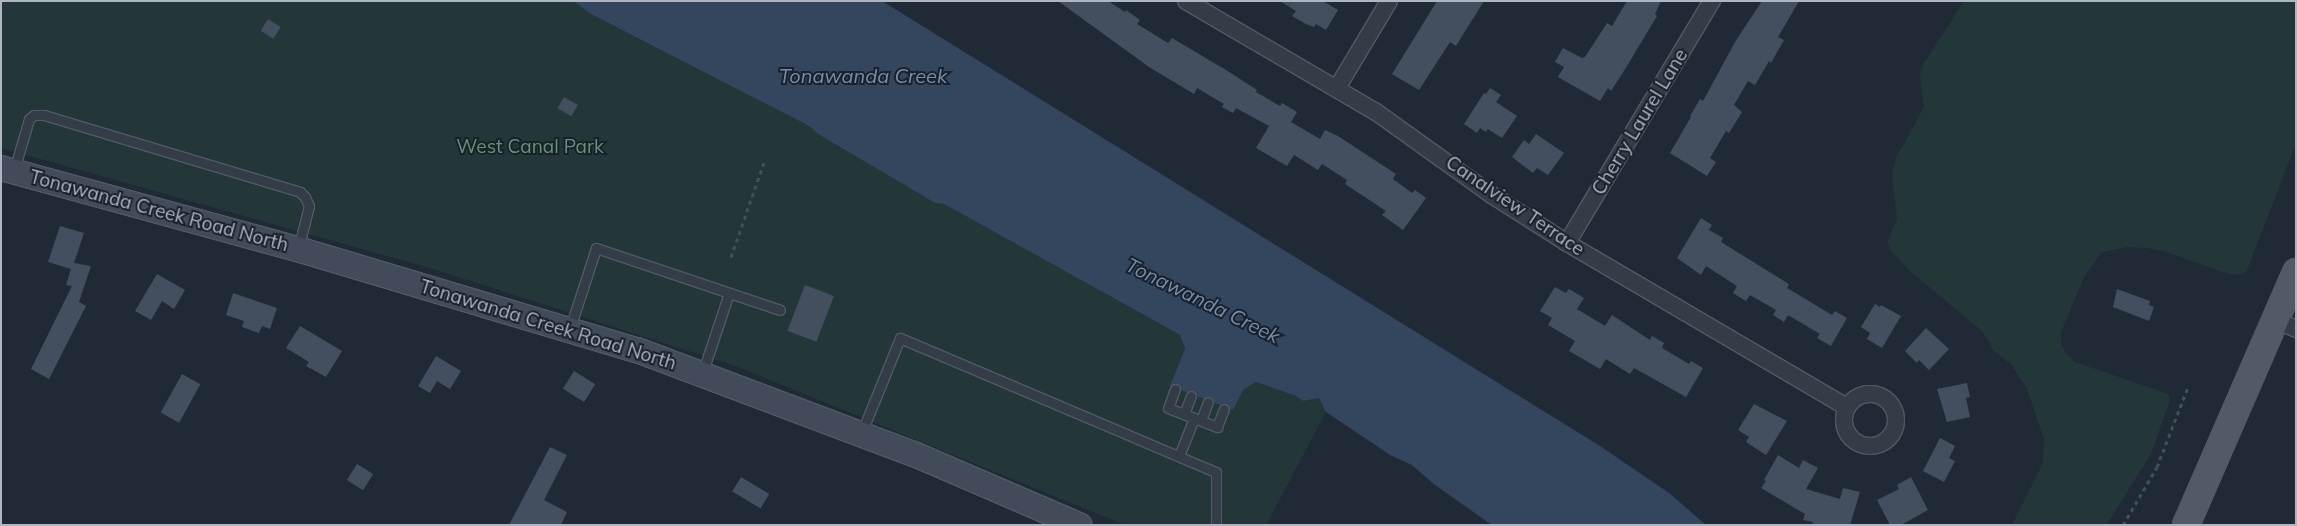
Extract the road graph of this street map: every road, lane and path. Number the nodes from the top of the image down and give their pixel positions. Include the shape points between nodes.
1 (1186, 1) edge
2 (1389, 1) edge
3 (1712, 1) edge
4 (1337, 88) junction
5 (764, 162) dead end
6 (7, 170) edge
7 (1568, 243) junction
8 (298, 249) junction
9 (730, 257) dead end
10 (2296, 272) edge
11 (729, 293) junction
12 (780, 310) dead end
13 (2286, 324) edge
14 (570, 328) junction
15 (702, 374) junction
16 (2188, 387) dead end
17 (1175, 389) dead end
18 (1191, 396) dead end
19 (1208, 402) dead end
20 (1846, 407) dead end
21 (1224, 409) dead end
22 (1184, 414) junction
23 (1197, 419) junction
24 (860, 434) junction
25 (1179, 456) junction
26 (1079, 525) edge
27 (1216, 525) edge
28 (2123, 525) edge
29 (2186, 525) edge

1 - 4 street, Canalview Terrace
2 - 4 street
3 - 7 street, Cherry Laurel Lane
4 - 7 street, Canalview Terrace
5 - 9 path
6 - 8 street, Tonawanda Creek Road North
6 - 8 lane via 28,119 44,115 300,192 309,206
7 - 20 street, Canalview Terrace
8 - 14 street, Tonawanda Creek Road North
10 - 13 main road
11 - 12 lane
11 - 14 lane via 596,248
11 - 15 lane
13 - 29 main road
14 - 15 street, Tonawanda Creek Road North
15 - 24 street, Tonawanda Creek Road North
16 - 28 path via 2157,467
17 - 22 lane via 1168,408
18 - 22 lane
19 - 23 lane
21 - 23 lane via 1218,427
22 - 23 lane
23 - 25 lane
24 - 25 lane via 900,338
24 - 26 street, Tonawanda Creek Road North
25 - 27 lane via 1216,472

